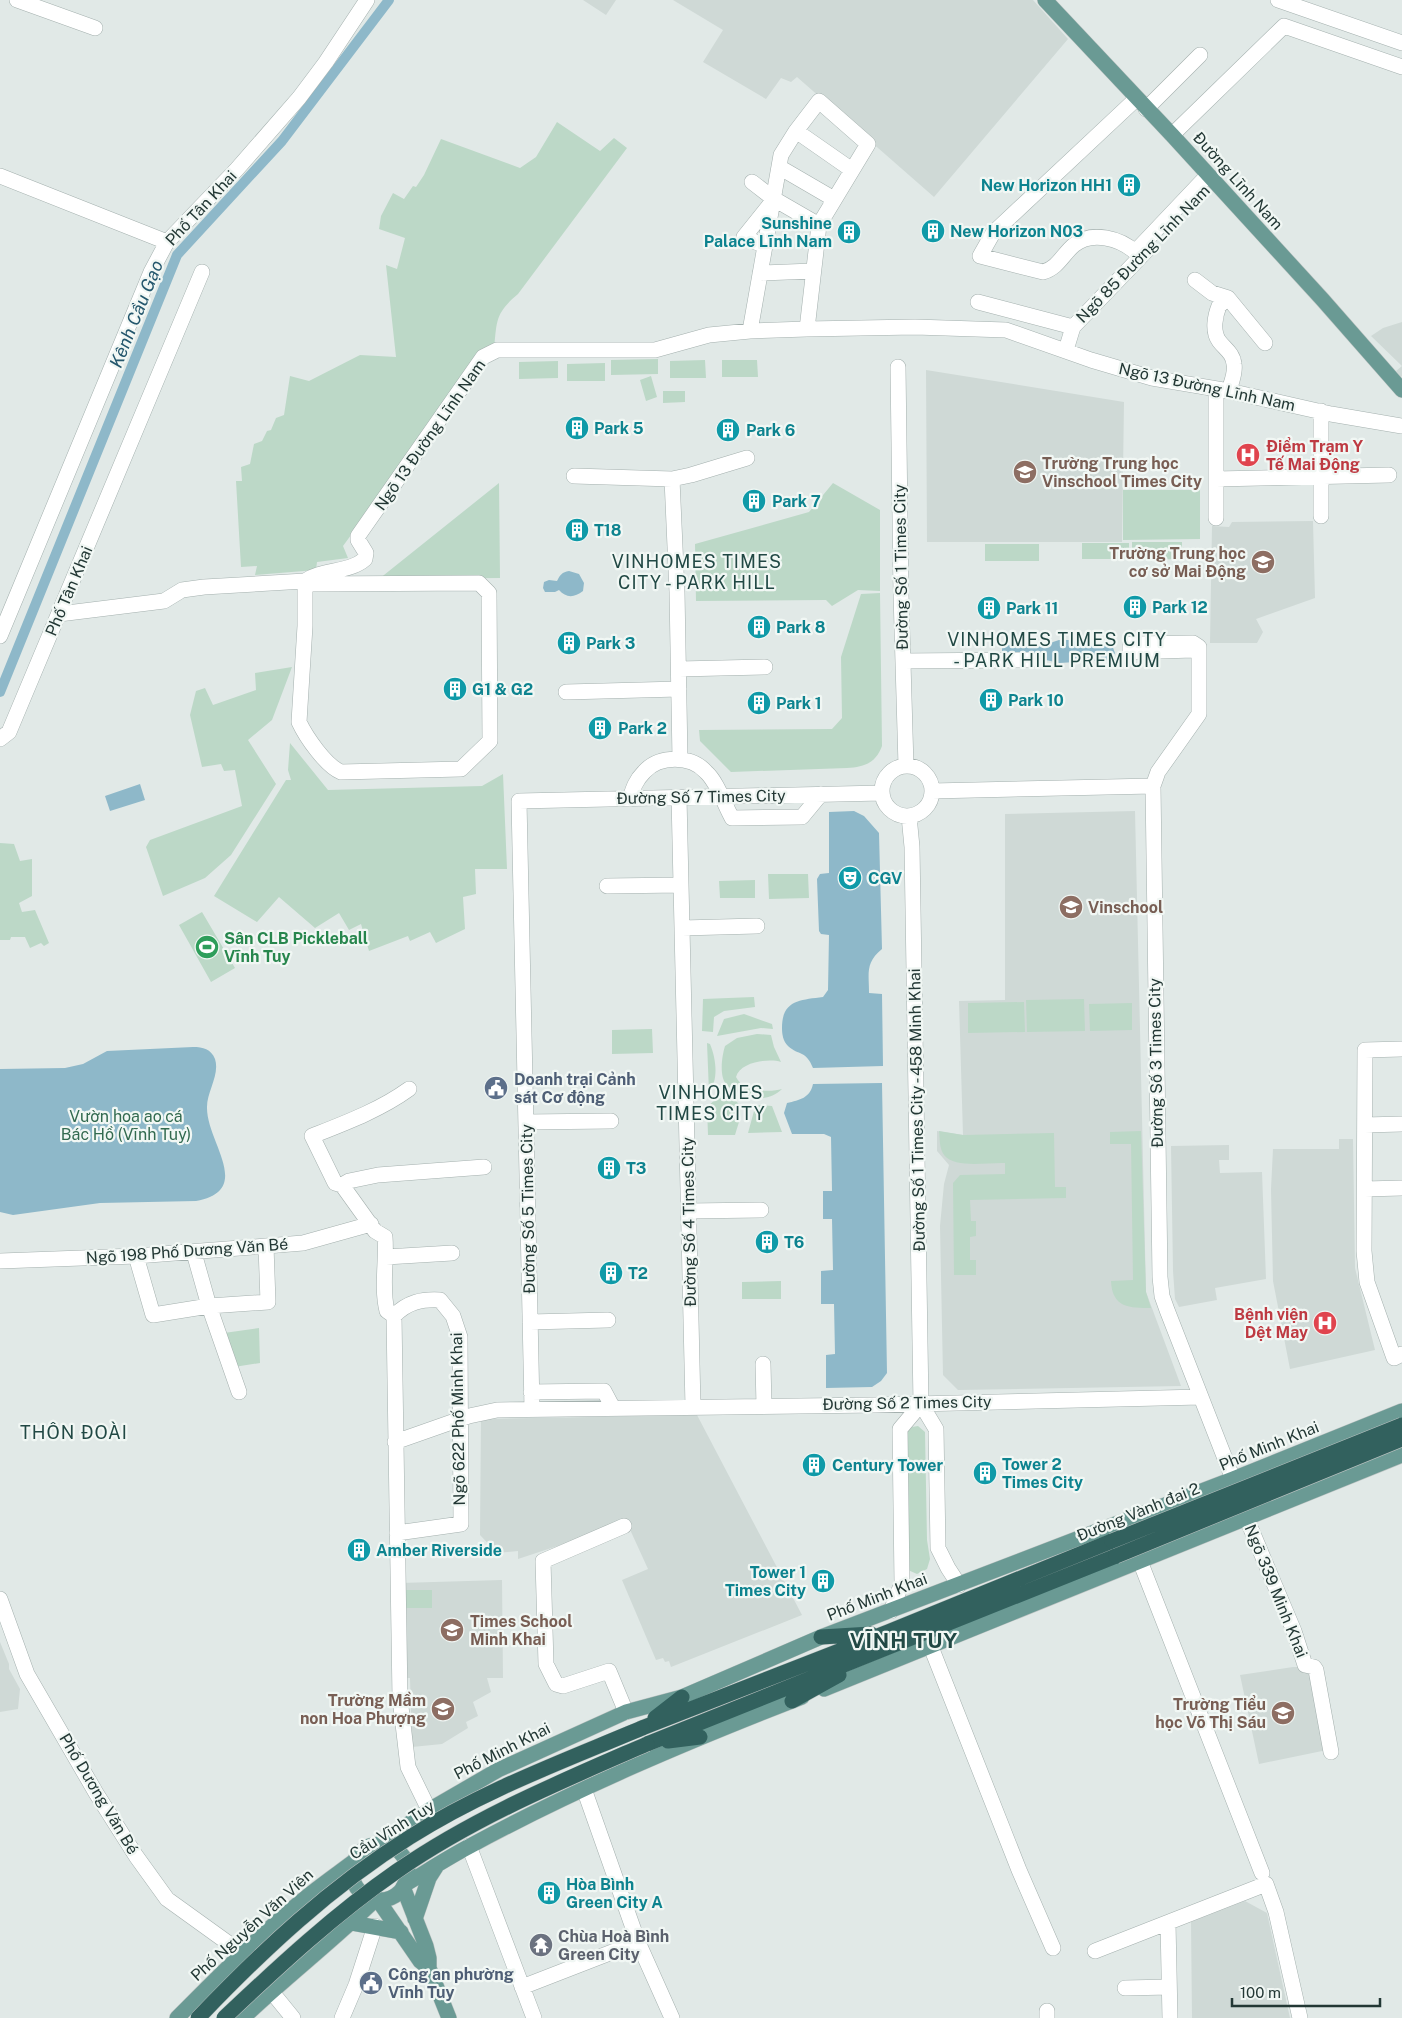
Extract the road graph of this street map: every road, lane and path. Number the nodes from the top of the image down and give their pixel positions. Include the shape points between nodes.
1 (21, 0) edge
2 (367, 0) edge
3 (1045, 0) edge
4 (1278, 0) edge
5 (95, 28) dead end
6 (1402, 43) edge
7 (1200, 55) dead end
8 (1402, 67) edge
9 (1141, 104) junction
10 (796, 131) junction
11 (1172, 135) junction
12 (779, 167) junction
13 (852, 170) junction
14 (0, 176) edge
15 (1210, 179) junction
16 (752, 182) dead end
17 (774, 199) junction
18 (834, 199) junction
19 (819, 225) junction
20 (168, 242) junction
21 (765, 246) junction
22 (813, 271) junction
23 (202, 272) dead end
24 (760, 273) junction
25 (1196, 280) dead end
26 (1228, 298) junction
27 (978, 302) dead end
28 (1072, 327) junction
29 (807, 328) junction
30 (750, 331) junction
31 (1265, 343) dead end
32 (1066, 350) junction
33 (898, 367) dead end
34 (1223, 390) junction
35 (1402, 390) edge
36 (1321, 411) junction
37 (1402, 426) edge
38 (747, 458) dead end
39 (1389, 475) dead end
40 (574, 476) dead end
41 (1322, 476) junction
42 (672, 479) junction
43 (1216, 479) junction
44 (1321, 516) dead end
45 (1216, 518) dead end
46 (305, 581) junction
47 (59, 614) junction
48 (0, 636) edge
49 (1199, 647) dead end
50 (1031, 660) dead end
51 (902, 661) junction
52 (765, 667) dead end
53 (679, 668) junction
54 (679, 689) junction
55 (566, 692) dead end
56 (0, 739) edge
57 (680, 759) junction
58 (906, 766) junction
59 (1153, 786) junction
60 (932, 791) junction
61 (882, 792) junction
62 (821, 794) junction
63 (720, 796) junction
64 (679, 797) junction
65 (630, 799) junction
66 (519, 801) joint
67 (910, 816) junction
68 (681, 885) junction
69 (606, 886) dead end
70 (757, 926) dead end
71 (682, 928) junction
72 (1402, 1049) edge
73 (409, 1089) dead end
74 (611, 1121) dead end
75 (527, 1122) junction
76 (1402, 1124) edge
77 (1366, 1125) junction
78 (484, 1167) dead end
79 (342, 1185) junction
80 (1402, 1188) edge
81 (1365, 1189) junction
82 (760, 1210) dead end
83 (688, 1211) junction
84 (371, 1224) junction
85 (266, 1246) junction
86 (194, 1253) junction
87 (452, 1254) dead end
88 (136, 1256) junction
89 (386, 1257) junction
90 (0, 1261) edge
91 (209, 1306) junction
92 (394, 1316) junction
93 (608, 1320) dead end
94 (530, 1322) junction
95 (1398, 1356) edge
96 (763, 1364) dead end
97 (239, 1392) dead end
98 (531, 1392) junction
99 (1201, 1396) junction
100 (922, 1404) junction
101 (764, 1406) junction
102 (693, 1407) junction
103 (532, 1408) junction
104 (613, 1408) junction
105 (1402, 1411) edge
106 (459, 1419) junction
107 (1402, 1425) edge
108 (1402, 1440) edge
109 (395, 1442) junction
110 (1402, 1455) edge
111 (1233, 1479) junction
112 (1178, 1500) junction
113 (1246, 1517) junction
114 (624, 1526) dead end
115 (397, 1533) junction
116 (1195, 1538) junction
117 (1114, 1548) junction
118 (1140, 1561) junction
119 (958, 1585) junction
120 (0, 1599) edge
121 (891, 1611) junction
122 (821, 1637) junction
123 (894, 1637) junction
124 (931, 1646) junction
125 (682, 1698) junction
126 (792, 1701) junction
127 (626, 1712) junction
128 (642, 1728) junction
129 (700, 1737) junction
130 (647, 1744) junction
131 (1331, 1752) dead end
132 (584, 1789) junction
133 (429, 1810) junction
134 (379, 1844) junction
135 (469, 1846) junction
136 (353, 1862) junction
137 (436, 1867) junction
138 (1262, 1872) dead end
139 (404, 1886) junction
140 (377, 1900) junction
141 (415, 1919) junction
142 (352, 1923) junction
143 (1168, 1923) junction
144 (375, 1926) junction
145 (401, 1932) junction
146 (638, 1942) junction
147 (1053, 1948) dead end
148 (1095, 1951) dead end
149 (242, 1953) junction
150 (429, 1968) junction
151 (522, 1987) junction
152 (1170, 1987) junction
153 (1125, 1988) dead end
154 (270, 1992) junction
155 (177, 2018) edge
156 (198, 2018) edge
157 (224, 2018) edge
158 (243, 2018) edge
159 (293, 2018) edge
160 (342, 2018) edge
161 (449, 2018) edge
162 (534, 2018) edge
163 (672, 2018) edge
164 (1170, 2018) edge
165 (1300, 2018) edge

1 - 5 street
2 - 20 street, Phố Tân Khai via 299,98
3 - 9 main road, Đường Lĩnh Nam
4 - 6 street
7 - 9 street
8 - 11 street via 1284,26
9 - 11 main road, Đường Lĩnh Nam
9 - 15 street via 993,233 980,256 1043,272 1052,270 1076,243 1090,238 1118,241 1136,252
10 - 12 street via 781,155
10 - 13 street
10 - 13 street via 819,101 868,144
11 - 15 main road, Đường Lĩnh Nam
12 - 17 street
12 - 18 street
13 - 18 street
14 - 20 street
15 - 28 street, Ngõ 85 Đường Lĩnh Nam
15 - 35 main road, Đường Lĩnh Nam via 1322,298
16 - 17 street
17 - 19 street
17 - 21 street
17 - 21 street via 744,238
18 - 19 street
19 - 22 street
20 - 48 street, Phố Tân Khai via 151,272
21 - 24 street
22 - 24 street
22 - 29 street
23 - 47 street, Phố Tân Khai
24 - 30 street
25 - 26 street via 1212,294
26 - 31 street
26 - 34 street via 1218,306 1215,329 1235,367
27 - 28 street, Ngõ 85 Đường Lĩnh Nam
28 - 32 street, Ngõ 85 Đường Lĩnh Nam
29 - 30 street, Ngõ 13 Đường Lĩnh Nam
29 - 32 street, Ngõ 13 Đường Lĩnh Nam via 1006,330
30 - 46 street, Ngõ 13 Đường Lĩnh Nam via 708,335 655,350 496,350 483,357 358,536 366,553 365,559
32 - 34 street, Ngõ 13 Đường Lĩnh Nam via 1152,378
33 - 51 street, Đường Số 1 Times City
34 - 36 street, Ngõ 13 Đường Lĩnh Nam
34 - 43 street
36 - 37 street, Ngõ 13 Đường Lĩnh Nam
36 - 41 street
38 - 42 street
39 - 41 street
40 - 42 street
41 - 43 street
41 - 44 street
42 - 53 street
43 - 45 street
46 - 46 street via 312,584 479,583 490,593 490,741 461,769 341,772 333,769 299,722
46 - 47 street via 204,587 182,590 164,601
47 - 56 street, Phố Tân Khai via 9,732
49 - 59 street, Đường Số 3 Times City via 1199,714 1158,772
50 - 51 street
51 - 58 street, Đường Số 1 Times City
52 - 53 street
53 - 54 street
54 - 55 street
54 - 57 street
57 - 63 street via 705,770 715,782
57 - 65 street via 660,761 645,770 635,783
58 - 60 street via 925,773
58 - 61 street via 889,774
59 - 60 street
59 - 99 street, Đường Số 3 Times City via 1160,1282 1167,1310
60 - 67 street via 925,808
61 - 62 street, Đường Số 7 Times City
61 - 67 street via 888,807
62 - 63 street, Đường Số 7 Times City
62 - 63 street via 802,817 732,818
63 - 64 street, Đường Số 7 Times City
64 - 65 street, Đường Số 7 Times City
64 - 68 street, Đường Số 4 Times City
65 - 66 street, Đường Số 7 Times City
66 - 75 street, Đường Số 5 Times City
67 - 100 street, Đường Số 1 Times City - 458 Minh Khai
68 - 69 street
68 - 71 street, Đường Số 4 Times City
70 - 71 street
71 - 83 street, Đường Số 4 Times City
72 - 77 street via 1365,1050
73 - 79 street via 398,1098 312,1136 335,1183
74 - 75 street
75 - 94 street, Đường Số 5 Times City
76 - 77 street
77 - 81 street
78 - 79 street via 378,1175
79 - 84 street
80 - 81 street
81 - 95 street via 1367,1282
82 - 83 street
83 - 102 street, Đường Số 4 Times City
84 - 85 street, Ngõ 198 Phố Dương Văn Bé via 303,1242
84 - 89 street via 385,1237
85 - 86 street, Ngõ 198 Phố Dương Văn Bé
85 - 91 street via 268,1302
86 - 88 street, Ngõ 198 Phố Dương Văn Bé
86 - 91 street
87 - 89 street
88 - 90 street, Ngõ 198 Phố Dương Văn Bé
88 - 91 street via 153,1314
89 - 92 street via 385,1301 387,1311
91 - 97 street
92 - 106 street, Ngõ 622 Phố Minh Khai via 402,1307 423,1299 440,1300 453,1316 460,1337
92 - 109 street
93 - 94 street
94 - 98 street, Đường Số 5 Times City
96 - 101 street
98 - 103 street, Đường Số 5 Times City
98 - 104 street via 604,1391
99 - 100 street, Đường Số 2 Times City
99 - 111 street, Đường Số 3 Times City
100 - 101 street, Đường Số 2 Times City
100 - 119 street, Đường Số 1 Times City - 458 Minh Khai via 936,1429 938,1548
100 - 121 street via 900,1429 902,1583
101 - 102 street, Đường Số 2 Times City
102 - 104 street, Đường Số 2 Times City
103 - 104 street, Đường Số 2 Times City
103 - 106 street, Đường Số 2 Times City via 485,1411
105 - 111 main road, Phố Minh Khai
106 - 109 street, Đường Số 2 Times City
106 - 115 street, Ngõ 622 Phố Minh Khai via 461,1524
107 - 117 highway, Đường Vành đai 2, bridge
108 - 117 highway, Đường Vành đai 2, bridge
109 - 115 street
110 - 113 main road
111 - 112 main road, Phố Minh Khai
111 - 113 main road
112 - 116 main road
112 - 119 main road, Phố Minh Khai
113 - 116 main road
113 - 131 street, Ngõ 339 Minh Khai via 1305,1665 1316,1670
114 - 127 street via 543,1561 546,1664 552,1678 563,1686 609,1671
115 - 133 street via 400,1698 408,1767
116 - 118 main road
117 - 123 highway
118 - 124 main road
118 - 138 street
119 - 121 main road, Phố Minh Khai
120 - 149 street, Phố Dương Văn Bé via 28,1674 131,1849 167,1899
121 - 122 main road, Phố Minh Khai
122 - 123 highway
122 - 125 main road, Phố Minh Khai
123 - 126 highway
123 - 128 highway
123 - 130 highway
124 - 126 main road
124 - 147 street
125 - 127 main road, Phố Minh Khai
125 - 128 highway
126 - 129 main road
127 - 133 main road, Phố Minh Khai via 498,1770
128 - 156 highway, Cầu Vĩnh Tuy, bridge via 507,1785 411,1836 358,1871 306,1914 240,1974
129 - 130 highway
129 - 132 main road
130 - 157 highway, bridge via 513,1802 397,1870 294,1952
132 - 135 main road
132 - 146 street
133 - 134 main road, Phố Minh Khai
134 - 136 main road via 362,1850
134 - 139 main road via 396,1849 402,1855 408,1872
135 - 137 main road
135 - 151 street
136 - 140 main road via 351,1873 355,1885 361,1893
136 - 149 main road, Phố Nguyễn Văn Viên via 304,1898
137 - 139 main road
137 - 141 main road
139 - 140 main road via 396,1895
139 - 141 main road
140 - 142 main road
140 - 145 main road
141 - 150 main road via 426,1946
142 - 144 main road
142 - 154 main road
143 - 148 street
143 - 152 street
143 - 165 street via 1266,1884 1276,1912
144 - 145 main road
144 - 160 street
145 - 150 main road via 420,1961
146 - 151 street
146 - 163 street
149 - 155 main road, Phố Nguyễn Văn Viên
150 - 161 main road
151 - 162 street
152 - 153 street
152 - 164 street
154 - 158 main road
154 - 159 street

